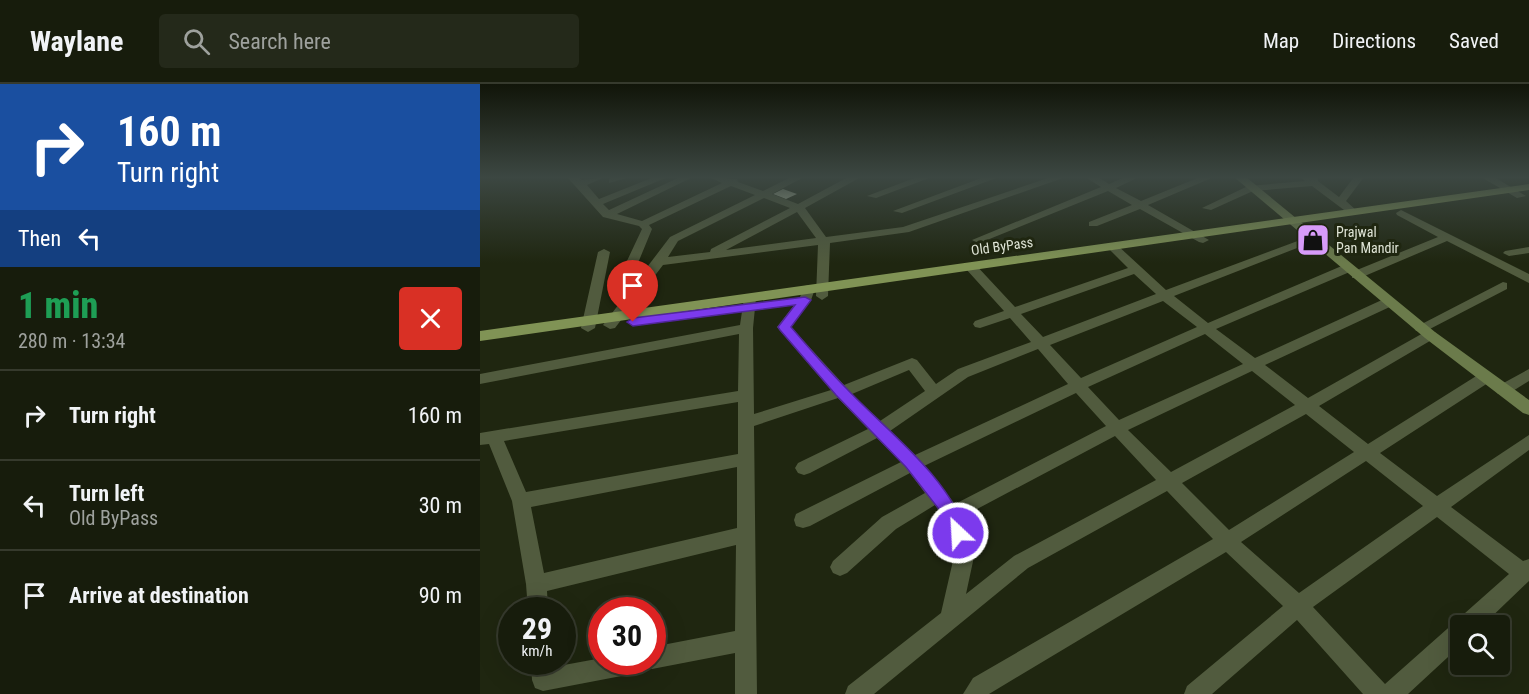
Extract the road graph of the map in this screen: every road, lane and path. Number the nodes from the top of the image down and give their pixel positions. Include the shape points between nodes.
1 (599, 205) edge
2 (627, 205) edge
3 (682, 205) edge
4 (740, 205) edge
5 (793, 205) edge
6 (805, 205) edge
7 (913, 205) edge
8 (1009, 205) edge
9 (1019, 205) edge
10 (1029, 205) edge
11 (1138, 205) edge
12 (1139, 205) edge
13 (1213, 205) edge
14 (1271, 205) edge
15 (1345, 205) edge
16 (1402, 205) edge
17 (1444, 205) edge
18 (800, 208) junction
19 (1207, 208) dead end
20 (1014, 209) junction
21 (1352, 211) junction
22 (898, 212) dead end
23 (1401, 213) junction
24 (607, 215) junction
25 (1292, 223) junction
26 (643, 224) junction
27 (1093, 224) dead end
28 (1198, 237) junction
29 (1447, 237) junction
30 (1311, 239) junction
31 (978, 240) dead end
32 (824, 242) junction
33 (1114, 249) junction
34 (1529, 250) edge
35 (604, 252) dead end
36 (1509, 253) dead end
37 (704, 256) junction
38 (659, 262) junction
39 (632, 263) dead end
40 (1136, 269) junction
41 (974, 270) junction
42 (1352, 271) junction
43 (1529, 279) edge
44 (1503, 286) dead end
45 (814, 293) junction
46 (1165, 296) junction
47 (750, 302) junction
48 (1389, 302) junction
49 (1015, 314) junction
50 (612, 321) junction
51 (589, 324) junction
52 (980, 324) dead end
53 (1205, 327) junction
54 (746, 328) junction
55 (1425, 331) junction
56 (480, 336) edge
57 (480, 342) edge
58 (1043, 344) junction
59 (1254, 364) junction
60 (1529, 374) edge
61 (1486, 377) junction
62 (480, 380) edge
63 (1080, 384) junction
64 (1503, 390) junction
65 (841, 392) junction
66 (934, 393) junction
67 (746, 395) junction
68 (1308, 406) junction
69 (1529, 409) edge
70 (746, 423) junction
71 (1117, 428) junction
72 (879, 430) junction
73 (487, 437) edge
74 (1529, 441) edge
75 (1369, 453) junction
76 (746, 459) junction
77 (912, 463) junction
78 (804, 468) dead end
79 (1167, 480) junction
80 (937, 495) junction
81 (521, 501) junction
82 (1437, 505) junction
83 (952, 514) junction
84 (803, 520) dead end
85 (746, 534) junction
86 (1227, 541) junction
87 (840, 567) dead end
88 (1526, 571) edge
89 (536, 584) junction
90 (537, 597) edge
91 (1298, 606) junction
92 (1478, 615) edge
93 (950, 618) junction
94 (746, 640) junction
95 (1450, 640) edge
96 (666, 655) edge
97 (543, 675) edge
98 (569, 675) edge
99 (746, 694) edge
100 (856, 694) edge
101 (974, 694) edge
102 (1195, 694) edge
103 (1378, 694) edge
104 (1391, 694) edge

1 - 24 street
2 - 24 street
3 - 26 street
4 - 38 street via 674,239
5 - 18 street
6 - 18 street
7 - 22 street
8 - 20 street
9 - 20 street
10 - 20 street
11 - 27 street
12 - 28 street
13 - 19 street
14 - 25 main road
15 - 21 street
16 - 21 main road, Old ByPass
17 - 23 main road, Old ByPass
18 - 32 street
18 - 37 street
20 - 31 street
20 - 32 street
21 - 25 main road, Old ByPass
23 - 25 main road, Old ByPass
23 - 29 street
24 - 26 street
25 - 28 main road, Old ByPass
25 - 30 main road
26 - 39 street via 647,229
28 - 33 main road, Old ByPass
29 - 42 street
29 - 43 street
30 - 42 main road
30 - 46 street
32 - 37 street
32 - 45 street
33 - 40 street
33 - 41 main road, Old ByPass
34 - 36 street
35 - 51 street
37 - 38 street
38 - 50 street
40 - 46 street
40 - 49 street
41 - 45 main road, Old ByPass
41 - 49 street
42 - 48 main road
42 - 53 street
44 - 55 street
45 - 47 main road, Old ByPass
45 - 65 street via 784,327
46 - 53 street
46 - 58 street
47 - 50 main road, Old ByPass
47 - 54 street
48 - 55 main road
48 - 59 street
49 - 52 street
49 - 58 street
50 - 51 main road, Old ByPass
51 - 56 main road, Old ByPass
51 - 57 main road, Old ByPass
53 - 59 street
53 - 63 street
54 - 62 street
54 - 67 street
55 - 61 main road
55 - 68 street
58 - 63 street
58 - 66 street via 963,373
59 - 68 street
59 - 71 street
60 - 64 street
61 - 64 main road
61 - 75 street
63 - 71 street
63 - 77 street
64 - 69 main road
65 - 66 street via 912,363
65 - 70 street
65 - 72 street
66 - 72 street
67 - 70 street
67 - 73 street
68 - 75 street
68 - 79 street
70 - 76 street
71 - 79 street
71 - 83 street
72 - 77 street
72 - 78 street
73 - 81 street
74 - 82 street
75 - 82 street
75 - 86 street
76 - 81 street
76 - 85 street
77 - 80 street
77 - 84 street
79 - 86 street
79 - 93 street via 1021,562
80 - 83 street
80 - 87 street via 889,523
81 - 89 street
82 - 88 street
82 - 91 street
83 - 93 street via 965,552
85 - 89 street
85 - 94 street
86 - 91 street
86 - 101 street via 981,686
88 - 92 street
89 - 90 street
91 - 102 street
91 - 103 street
93 - 100 street
94 - 96 street
94 - 99 street
95 - 104 street
97 - 98 street via 543,680

